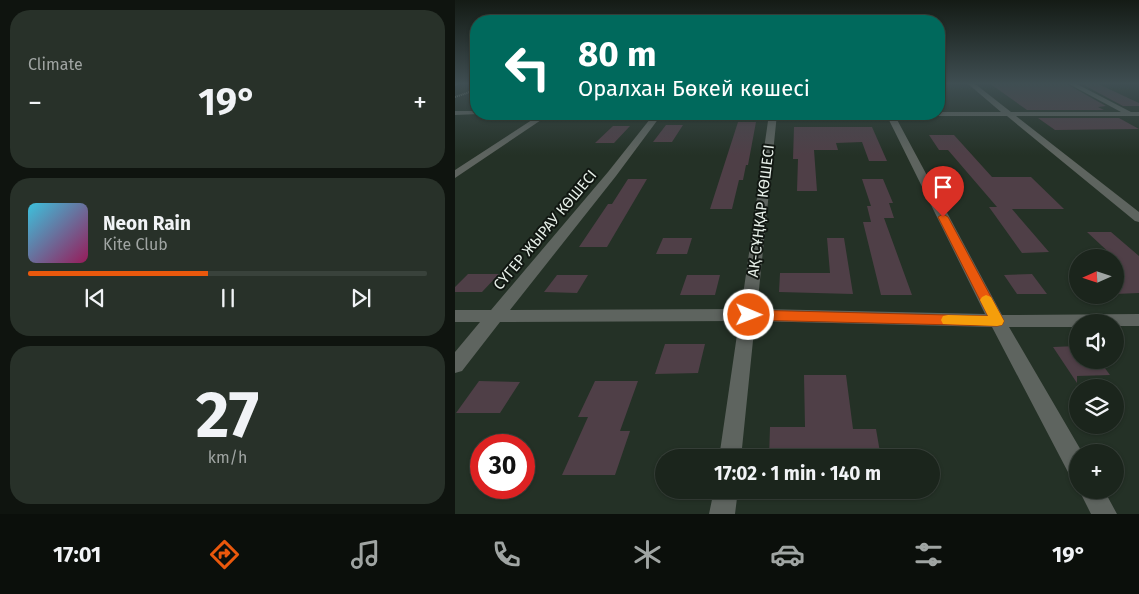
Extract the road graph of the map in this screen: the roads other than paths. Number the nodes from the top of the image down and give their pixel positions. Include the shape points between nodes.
1 (999, 107) edge
2 (1120, 107) edge
3 (455, 113) edge
4 (470, 113) edge
5 (945, 114) edge
6 (1007, 114) junction
7 (1135, 114) edge
8 (1139, 118) edge
9 (537, 120) edge
10 (653, 120) edge
11 (772, 120) edge
12 (893, 120) edge
13 (455, 175) edge
14 (1139, 218) edge
15 (749, 315) junction
16 (455, 316) edge
17 (494, 316) junction
18 (1139, 320) edge
19 (997, 321) junction
20 (455, 365) edge
21 (731, 449) edge
22 (1069, 452) edge
23 (724, 499) edge
24 (1096, 499) edge
25 (722, 514) edge
26 (1104, 514) edge

1 - 6 street
2 - 7 street
3 - 4 street
5 - 6 street
6 - 7 street
6 - 14 street
7 - 8 street
9 - 13 street
10 - 17 street, СҮГЕР ЖЫРАУ КӨШЕСІ
11 - 15 street, АҚ-СҰҢҚАР КӨШЕСІ
12 - 19 street
15 - 17 street
15 - 19 street
15 - 21 street, АҚ-СҰҢҚАР КӨШЕСІ
16 - 17 street
17 - 20 street, СҮГЕР ЖЫРАУ КӨШЕСІ
18 - 19 street
19 - 22 street
23 - 25 street
24 - 26 street

